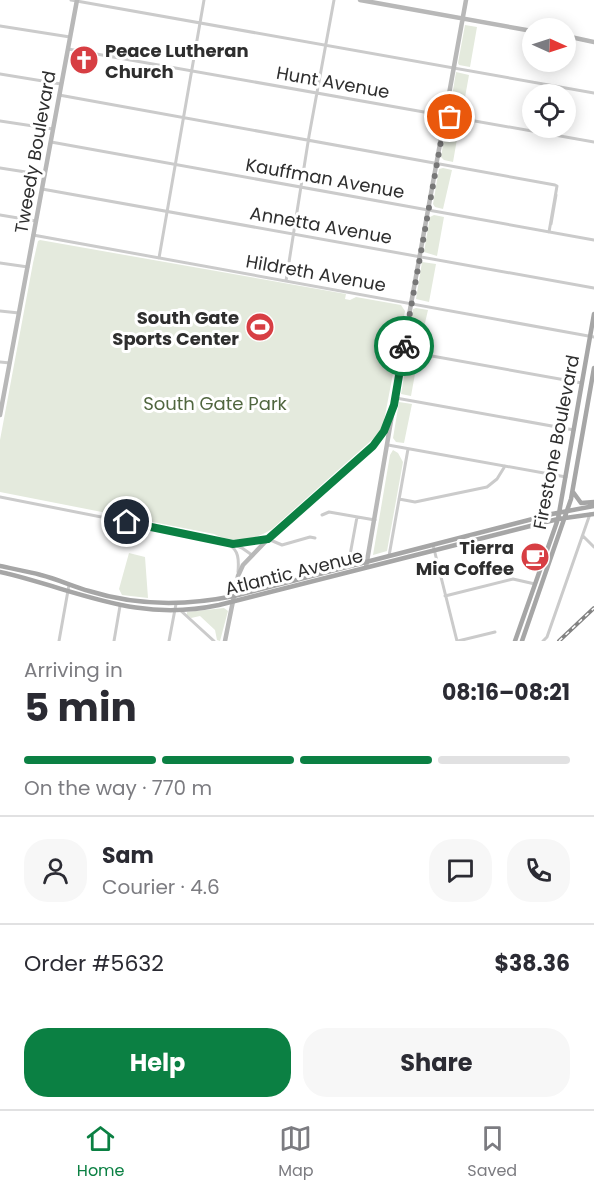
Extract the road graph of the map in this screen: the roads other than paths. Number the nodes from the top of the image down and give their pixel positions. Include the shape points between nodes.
1 (71, 0) edge
2 (77, 0) edge
3 (204, 0) edge
4 (334, 0) edge
5 (360, 0) edge
6 (466, 0) edge
7 (463, 18) junction
8 (200, 23) junction
9 (0, 26) edge
10 (522, 29) edge
11 (70, 37) junction
12 (576, 38) edge
13 (594, 42) edge
14 (326, 45) junction
15 (68, 48) junction
16 (454, 68) junction
17 (192, 71) junction
18 (0, 74) edge
19 (61, 84) junction
20 (317, 93) junction
21 (594, 93) edge
22 (59, 95) junction
23 (446, 116) junction
24 (183, 117) junction
25 (0, 121) edge
26 (53, 129) junction
27 (309, 140) junction
28 (51, 142) junction
29 (594, 142) edge
30 (437, 163) junction
31 (176, 164) junction
32 (0, 168) edge
33 (45, 175) junction
34 (301, 187) junction
35 (42, 189) junction
36 (428, 210) junction
37 (168, 211) junction
38 (0, 215) edge
39 (36, 221) junction
40 (549, 232) junction
41 (294, 234) junction
42 (33, 235) junction
43 (594, 240) edge
44 (420, 256) junction
45 (159, 258) junction
46 (0, 263) edge
47 (28, 267) junction
48 (286, 281) junction
49 (594, 288) edge
50 (411, 304) junction
51 (0, 311) edge
52 (19, 314) junction
53 (594, 314) edge
54 (592, 337) edge
55 (404, 351) junction
56 (0, 362) edge
57 (10, 363) junction
58 (594, 368) edge
59 (582, 382) junction
60 (396, 398) junction
61 (394, 405) junction
62 (0, 413) edge
63 (574, 430) junction
64 (388, 445) junction
65 (373, 446) junction
66 (408, 449) junction
67 (505, 466) junction
68 (566, 477) junction
69 (573, 492) junction
70 (0, 497) edge
71 (399, 499) junction
72 (594, 504) edge
73 (567, 511) junction
74 (559, 512) junction
75 (592, 514) edge
76 (322, 515) dead end
77 (357, 517) junction
78 (565, 517) junction
79 (558, 519) junction
80 (375, 520) junction
81 (583, 536) junction
82 (315, 538) dead end
83 (268, 539) junction
84 (224, 542) junction
85 (233, 544) junction
86 (594, 547) edge
87 (433, 548) junction
88 (252, 555) junction
89 (350, 555) dead end
90 (389, 556) junction
91 (367, 564) junction
92 (0, 566) edge
93 (0, 572) edge
94 (238, 576) junction
95 (535, 584) junction
96 (68, 587) junction
97 (445, 596) junction
98 (234, 599) junction
99 (176, 604) junction
100 (120, 606) junction
101 (533, 608) junction
102 (177, 610) junction
103 (495, 632) dead end
104 (59, 641) edge
105 (114, 641) edge
106 (169, 641) edge
107 (214, 641) edge
108 (225, 641) edge
109 (457, 641) edge
110 (515, 641) edge
111 (522, 641) edge
112 (543, 641) edge

1 - 2 street
2 - 8 street
2 - 11 street, Tweedy Boulevard
3 - 8 street
4 - 14 street
5 - 7 street
6 - 7 street
7 - 10 street
7 - 16 street
8 - 14 street
8 - 17 street
9 - 11 street
11 - 15 street, Tweedy Boulevard
12 - 13 street
14 - 16 street
14 - 20 street
15 - 17 street, Hunt Avenue
15 - 19 street, Tweedy Boulevard
16 - 21 street
16 - 23 street
17 - 20 street, Hunt Avenue
17 - 24 street
18 - 19 street
19 - 22 street, Tweedy Boulevard
20 - 23 street, Hunt Avenue
20 - 27 street
22 - 24 street
22 - 26 street, Tweedy Boulevard
23 - 29 street, Hunt Avenue
23 - 30 street
24 - 27 street
24 - 31 street
25 - 26 street
26 - 28 street, Tweedy Boulevard
27 - 30 street
27 - 34 street
28 - 31 street, Kauffman Avenue
28 - 33 street, Tweedy Boulevard
30 - 36 street
30 - 40 street via 556,186
31 - 34 street, Kauffman Avenue
31 - 37 street
32 - 33 street
33 - 35 street, Tweedy Boulevard
34 - 36 street, Kauffman Avenue
34 - 41 street
35 - 37 street, Annetta Avenue
35 - 39 street, Tweedy Boulevard
36 - 40 street, Kauffman Avenue
36 - 44 street
37 - 41 street, Annetta Avenue
37 - 45 street
38 - 39 street
39 - 42 street, Tweedy Boulevard
40 - 43 street, Kauffman Avenue
41 - 44 street, Annetta Avenue
41 - 48 street
42 - 45 street, Hildreth Avenue
42 - 47 street, Tweedy Boulevard
44 - 49 street, Annetta Avenue
44 - 50 street
45 - 48 street, Hildreth Avenue
46 - 47 street
47 - 52 street, Tweedy Boulevard
48 - 50 street, Hildreth Avenue
50 - 54 street, Hildreth Avenue
50 - 55 street
51 - 52 street
52 - 57 street, Tweedy Boulevard
53 - 54 main road, Firestone Boulevard
54 - 59 main road, Firestone Boulevard
55 - 59 street
55 - 60 street
56 - 57 street
57 - 62 street, Tweedy Boulevard
58 - 69 main road, Firestone Boulevard
59 - 63 main road, Firestone Boulevard
60 - 61 street
60 - 63 street
61 - 64 street
61 - 65 street
63 - 68 main road, Firestone Boulevard
64 - 65 street
64 - 66 street
64 - 80 street
65 - 83 street
66 - 67 street
66 - 71 street
67 - 68 street
67 - 71 street via 487,487 415,502
68 - 74 main road, Firestone Boulevard
69 - 72 main road via 581,502
69 - 73 main road, Firestone Boulevard
70 - 84 street
71 - 90 street
72 - 73 main road, Atlantic Avenue
73 - 74 main road, Atlantic Avenue
73 - 78 main road, Firestone Boulevard
74 - 79 main road, Firestone Boulevard
74 - 87 main road, Atlantic Avenue
75 - 78 main road, Atlantic Avenue
75 - 81 street
76 - 77 street via 329,512
77 - 80 street
77 - 89 street
78 - 79 main road, Atlantic Avenue
78 - 101 main road, Firestone Boulevard
79 - 87 main road, Atlantic Avenue
79 - 95 main road, Firestone Boulevard
80 - 91 street
81 - 86 street
81 - 112 street via 548,638
82 - 83 street via 282,545
83 - 85 street
83 - 88 street
84 - 85 street
84 - 94 street via 238,554
85 - 88 street
87 - 90 main road, Atlantic Avenue
87 - 91 main road, Atlantic Avenue
87 - 97 street
88 - 94 street
90 - 91 main road, Atlantic Avenue
91 - 98 main road, Atlantic Avenue
92 - 96 main road, Atlantic Avenue via 38,574
93 - 96 main road, Atlantic Avenue
94 - 98 street
95 - 97 street via 513,579
95 - 101 main road
95 - 110 main road, Firestone Boulevard
96 - 99 main road, Atlantic Avenue via 136,602
96 - 100 main road, Atlantic Avenue
96 - 104 street
97 - 109 street
98 - 99 main road, Atlantic Avenue
98 - 102 main road, Atlantic Avenue via 210,607
98 - 108 street
99 - 102 street
100 - 102 main road, Atlantic Avenue
100 - 105 street
101 - 111 main road, Firestone Boulevard
102 - 106 street
102 - 107 street
103 - 109 street

